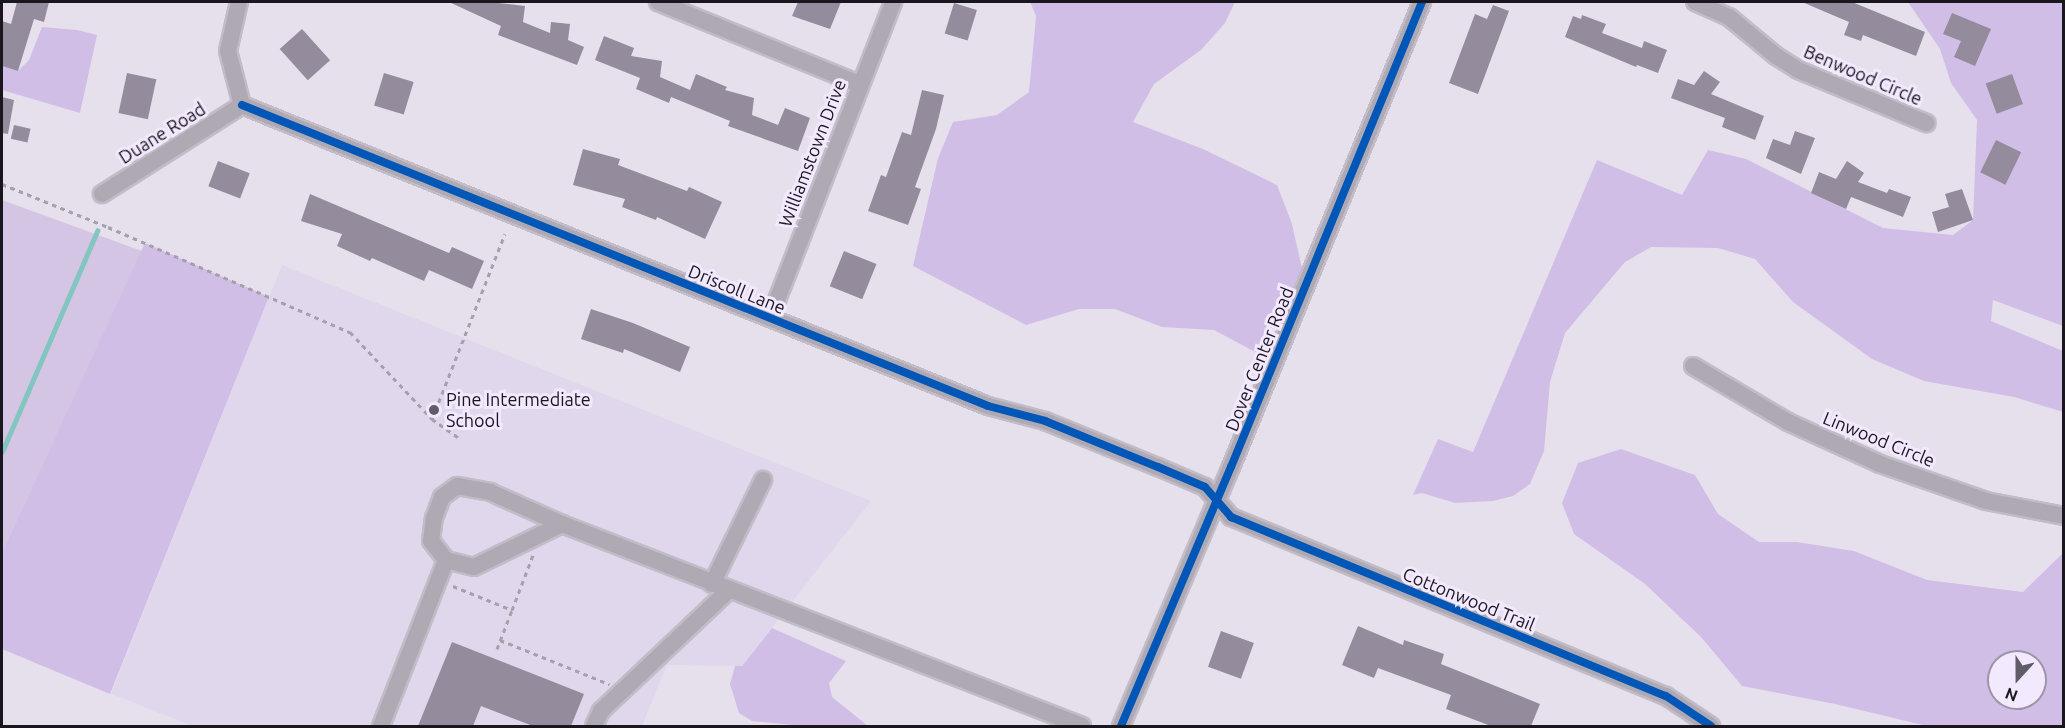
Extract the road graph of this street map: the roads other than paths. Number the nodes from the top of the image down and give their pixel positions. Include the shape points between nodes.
1 (239, 2) edge
2 (658, 2) edge
3 (893, 2) edge
4 (1422, 2) edge
5 (1695, 2) edge
6 (859, 84) junction
7 (242, 105) junction
8 (1926, 123) dead end
9 (102, 194) dead end
10 (770, 318) junction
11 (1693, 366) dead end
12 (763, 480) dead end
13 (1217, 501) junction
14 (2064, 516) edge
15 (562, 524) junction
16 (446, 560) junction
17 (712, 584) junction
18 (729, 590) junction
19 (381, 726) edge
20 (594, 726) edge
21 (1082, 726) edge
22 (1121, 726) edge
23 (1711, 726) edge

1 - 7 street via 228,51
2 - 6 street
3 - 6 street, Williamstown Drive
4 - 13 street, Dover Center Road
5 - 8 street, Benwood Circle via 1729,17 1798,70
6 - 10 street, Williamstown Drive
7 - 9 street, Duane Road
7 - 10 street, Driscoll Lane
10 - 13 street, Driscoll Lane via 988,406 1045,421 1158,466 1205,487
11 - 14 street, Linwood Circle via 1788,422 1880,464 1986,501
12 - 17 street
13 - 22 street, Dover Center Road
13 - 23 street, Cottonwood Trail via 1231,518 1666,696
15 - 16 street via 474,567
15 - 16 street via 490,492 457,486 442,497 434,518 431,541
15 - 17 street
16 - 19 street
17 - 18 street
18 - 20 street via 602,711
18 - 21 street

